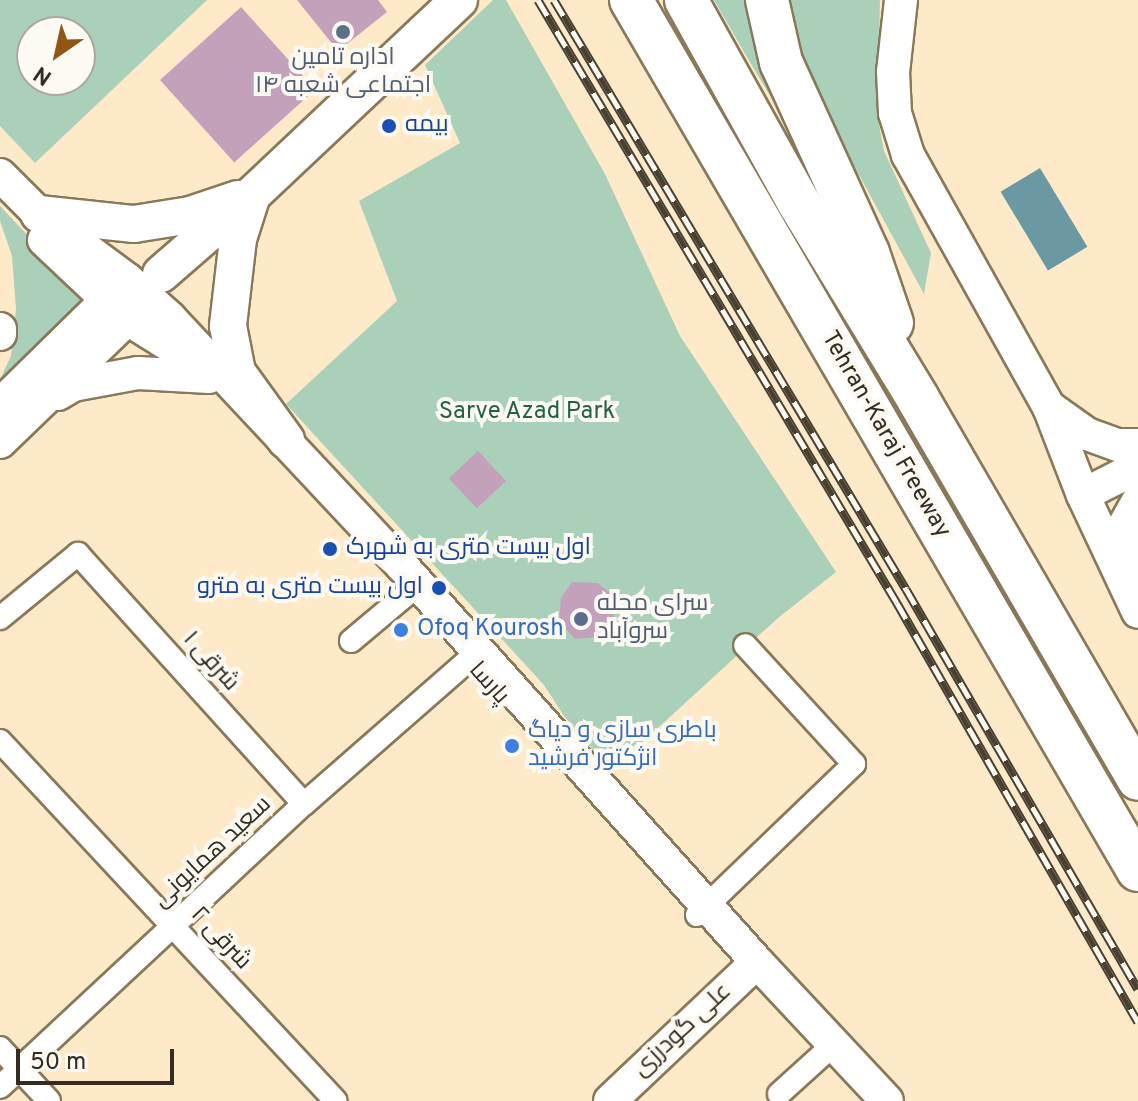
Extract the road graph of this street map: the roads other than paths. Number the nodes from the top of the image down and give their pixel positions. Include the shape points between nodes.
1 (459, 0) edge
2 (631, 0) edge
3 (686, 0) edge
4 (767, 0) edge
5 (901, 0) edge
6 (0, 175) edge
7 (253, 194) junction
8 (0, 200) edge
9 (39, 214) junction
10 (141, 298) junction
11 (209, 377) junction
12 (918, 399) junction
13 (41, 403) junction
14 (0, 405) edge
15 (1049, 407) junction
16 (286, 440) junction
17 (0, 442) edge
18 (1138, 445) edge
19 (1138, 467) edge
20 (1083, 495) junction
21 (1138, 501) edge
22 (413, 589) junction
23 (1138, 611) edge
24 (0, 618) edge
25 (351, 641) dead end
26 (745, 645) dead end
27 (473, 656) junction
28 (0, 741) edge
29 (1138, 779) edge
30 (304, 804) junction
31 (1138, 870) edge
32 (701, 911) junction
33 (172, 926) junction
34 (751, 967) junction
35 (0, 1048) edge
36 (822, 1055) junction
37 (19, 1070) junction
38 (0, 1087) edge
39 (779, 1094) dead end
40 (49, 1101) edge
41 (336, 1101) edge
42 (610, 1101) edge
43 (865, 1101) edge
44 (887, 1101) edge

1 - 7 main road
2 - 31 highway, Tehran-Karaj Freeway
3 - 12 highway, Tehran-Karaj Freeway via 799,203
4 - 12 highway via 781,62 868,253
5 - 15 street via 895,113 908,155
6 - 9 street
7 - 9 main road via 190,215 134,224
7 - 10 main road
7 - 16 main road via 238,239 228,326 237,372
8 - 10 street
9 - 10 street
10 - 11 street, پارسا
10 - 13 street
10 - 14 street
10 - 16 street, پارسا
11 - 13 street via 138,373 105,378 73,385
11 - 22 street, پارسا
12 - 29 highway, Tehran-Karaj Freeway
13 - 17 street
15 - 18 street via 1087,434 1118,445
15 - 20 street
16 - 22 street, پارسا
19 - 20 street
20 - 23 street
21 - 23 street via 1124,526 1124,553
22 - 25 street
22 - 27 street, پارسا
24 - 30 street, ۱ شرقی via 78,554
26 - 32 street via 854,764
27 - 30 street, سعید همایونی
27 - 32 street, پارسا
28 - 33 street, ۲ شرقی
30 - 33 street, سعید همایونی
32 - 34 street, پارسا
33 - 37 street, سعید همایونی
33 - 41 street, ۲ شرقی
34 - 36 street, پارسا
34 - 42 street, علی گودرزی
34 - 44 street, پارسا
35 - 37 street
36 - 39 street
36 - 43 street, پارسا
37 - 38 street, سعید همایونی
37 - 40 street

